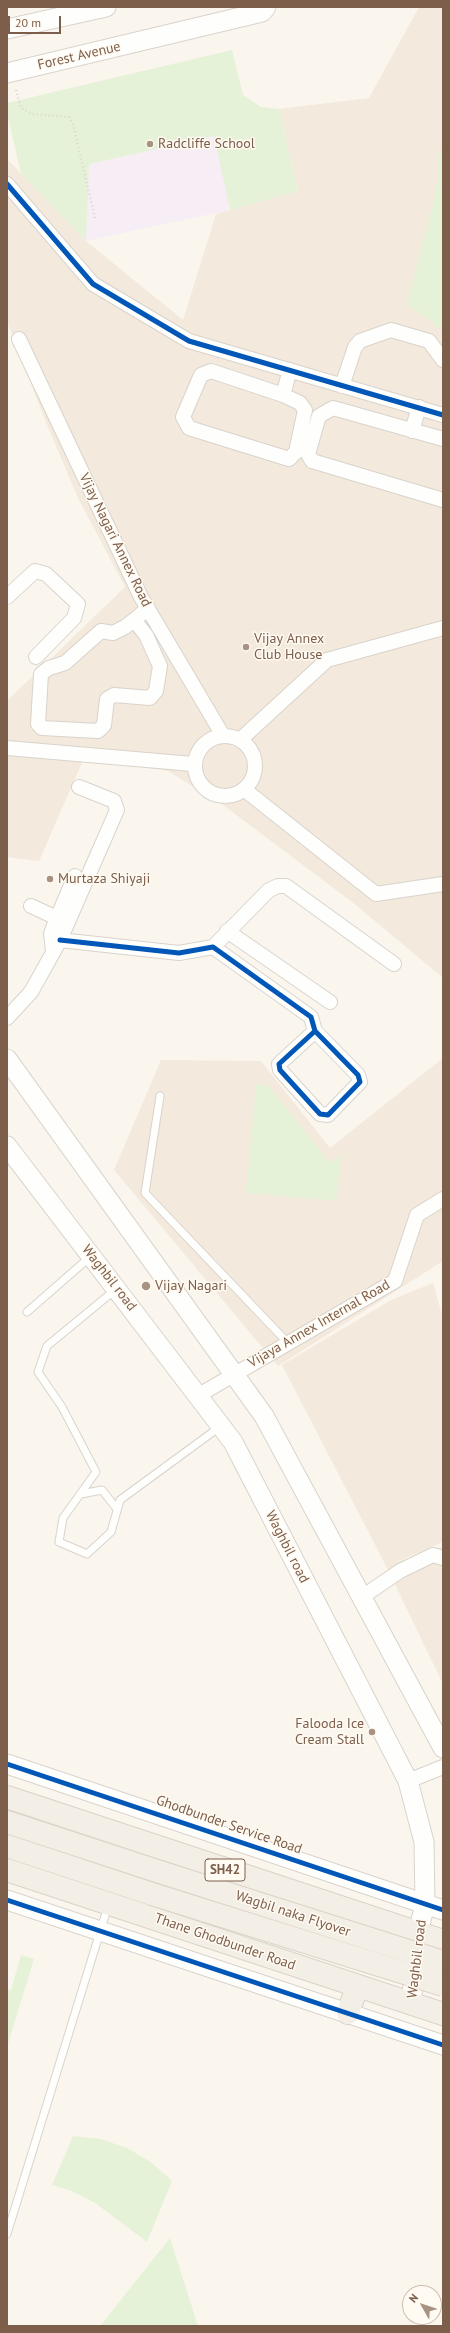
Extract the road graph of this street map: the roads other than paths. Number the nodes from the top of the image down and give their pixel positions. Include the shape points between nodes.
1 (106, 7) edge
2 (266, 7) edge
3 (7, 29) edge
4 (9, 72) edge
5 (7, 184) edge
6 (19, 339) dead end
7 (443, 360) edge
8 (290, 370) junction
9 (342, 386) junction
10 (283, 395) junction
11 (419, 407) junction
12 (443, 415) edge
13 (412, 431) junction
14 (443, 439) edge
15 (443, 500) edge
16 (7, 597) edge
17 (148, 608) junction
18 (134, 620) junction
19 (443, 628) edge
20 (36, 656) dead end
21 (222, 734) junction
22 (241, 739) junction
23 (7, 748) edge
24 (193, 764) junction
25 (79, 787) dead end
26 (245, 790) junction
27 (75, 876) dead end
28 (443, 884) edge
29 (31, 906) dead end
30 (57, 918) junction
31 (227, 932) junction
32 (56, 945) junction
33 (213, 947) junction
34 (394, 964) dead end
35 (330, 1002) dead end
36 (7, 1018) edge
37 (315, 1032) junction
38 (7, 1059) edge
39 (160, 1096) dead end
40 (7, 1146) edge
41 (443, 1200) edge
42 (91, 1255) junction
43 (117, 1288) junction
44 (28, 1312) dead end
45 (287, 1342) junction
46 (233, 1373) junction
47 (199, 1395) junction
48 (221, 1426) junction
49 (82, 1494) junction
50 (117, 1509) junction
51 (443, 1558) edge
52 (362, 1597) junction
53 (443, 1748) edge
54 (7, 1764) edge
55 (443, 1767) edge
56 (408, 1781) junction
57 (7, 1797) edge
58 (7, 1822) edge
59 (7, 1846) edge
60 (7, 1870) edge
61 (7, 1900) edge
62 (109, 1904) junction
63 (425, 1904) junction
64 (443, 1910) edge
65 (102, 1930) junction
66 (418, 1933) junction
67 (443, 1941) edge
68 (443, 1962) edge
69 (443, 1985) edge
70 (357, 1987) junction
71 (411, 2005) junction
72 (348, 2013) junction
73 (443, 2014) edge
74 (443, 2045) edge
75 (7, 2234) edge

1 - 3 main road
2 - 4 main road, Forest Avenue via 262,12
5 - 8 street via 93,284 189,341
6 - 17 street, Vijay Nagari Annex Road
7 - 9 street via 429,341 391,330 360,341 355,346
8 - 9 street
8 - 10 street
9 - 11 street
10 - 10 street via 211,371 201,375 183,417 189,428 289,459 296,452 304,410 300,403
11 - 12 street
11 - 13 street
13 - 14 street
13 - 15 street via 333,408 319,416 308,454 312,462
16 - 20 street via 35,571 46,574 78,604 74,618
17 - 18 street
17 - 21 street, Vijay Nagari Annex Road
18 - 18 street via 113,633 101,631 65,663 48,668 41,674 38,724 42,728 98,731 104,725 107,699 114,695 150,698 156,691 160,666 146,635
19 - 22 street via 327,660
21 - 22 street
21 - 24 street via 204,742
22 - 26 street via 254,754 255,774
23 - 24 street
24 - 26 street via 196,779 208,793 227,797
25 - 32 street via 114,801 117,810
26 - 28 street via 376,894
27 - 30 street
29 - 30 street
30 - 32 street via 51,934
31 - 33 street
31 - 34 street via 269,890 286,886
31 - 35 street
32 - 33 street via 179,953
32 - 36 street via 31,992
33 - 37 street via 311,1017
37 - 37 street via 358,1075 360,1082 328,1115 320,1114 280,1070 279,1064
38 - 46 main road
39 - 45 lane via 145,1193
40 - 42 main road, Waghbil road
41 - 45 street, Vijaya Annex Internal Road via 417,1214 395,1281
42 - 43 main road, Waghbil road
42 - 44 lane
43 - 47 main road, Waghbil road
43 - 49 lane via 47,1346 38,1372 62,1407 96,1472
45 - 46 street, Vijaya Annex Internal Road
46 - 47 street, Vijaya Annex Internal Road
46 - 52 main road via 264,1416
47 - 48 main road, Waghbil road
48 - 50 lane via 120,1500
48 - 56 main road, Waghbil road via 237,1449
49 - 50 lane via 102,1490
49 - 50 lane via 63,1518 60,1542 87,1554 111,1532
51 - 52 street via 433,1555 400,1571
52 - 53 main road
54 - 63 main road, Ghodbunder Service Road
55 - 56 street
56 - 63 main road, Waghbil road via 424,1842
57 - 66 main road, SH42
58 - 68 main road, Wagbil naka Flyover, bridge
59 - 69 main road, Wagbil naka Flyover, bridge
60 - 62 main road, Thane Ghodbunder Road
61 - 65 main road
62 - 65 lane
62 - 70 main road, Thane Ghodbunder Road
63 - 64 main road, Ghodbunder Service Road
63 - 66 main road, Waghbil road
65 - 72 main road
65 - 75 lane
66 - 67 main road, SH42
66 - 71 main road, Waghbil road
70 - 71 main road, Thane Ghodbunder Road
70 - 72 main road
71 - 73 main road, Thane Ghodbunder Road
72 - 74 main road

